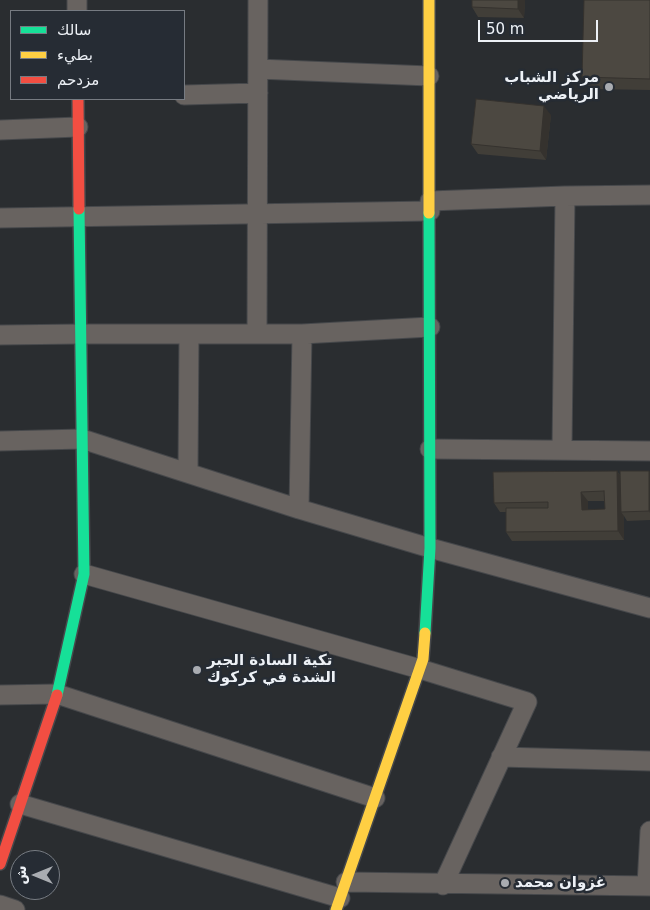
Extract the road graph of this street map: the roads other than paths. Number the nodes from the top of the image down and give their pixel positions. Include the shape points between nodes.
1 (258, 0) edge
2 (429, 0) edge
3 (258, 69) junction
4 (429, 76) junction
5 (258, 93) junction
6 (185, 95) edge
7 (78, 100) edge
8 (78, 128) junction
9 (0, 130) edge
10 (650, 195) edge
11 (565, 196) junction
12 (430, 206) junction
13 (257, 213) junction
14 (79, 217) junction
15 (0, 218) edge
16 (430, 328) junction
17 (81, 334) junction
18 (189, 334) junction
19 (257, 334) junction
20 (302, 334) junction
21 (0, 335) edge
22 (82, 439) junction
23 (0, 441) edge
24 (430, 449) junction
25 (562, 450) junction
26 (650, 451) edge
27 (188, 473) junction
28 (299, 509) junction
29 (430, 548) junction
30 (84, 574) junction
31 (650, 608) edge
32 (420, 669) junction
33 (57, 694) junction
34 (0, 695) edge
35 (501, 757) junction
36 (650, 761) edge
37 (375, 798) junction
38 (20, 804) junction
39 (650, 831) edge
40 (4, 842) edge
41 (0, 864) edge
42 (443, 885) junction
43 (648, 886) edge
44 (341, 897) edge
45 (0, 905) edge
46 (15, 910) edge

1 - 3 street
2 - 4 street
3 - 4 street
3 - 5 street
4 - 12 street
5 - 6 street
5 - 13 street
7 - 8 street
8 - 9 street
8 - 14 street
10 - 11 street
11 - 12 street
11 - 25 street
12 - 13 street
12 - 16 street
13 - 14 street
13 - 19 street
14 - 15 street
14 - 17 street
16 - 20 street
16 - 24 street
17 - 18 street
17 - 21 street
17 - 22 street
18 - 19 street
18 - 27 street
19 - 20 street
20 - 28 street
22 - 23 street
22 - 27 street
22 - 30 street
24 - 25 street
24 - 29 street
25 - 26 street
27 - 28 street
28 - 29 street
29 - 31 street
29 - 32 street
30 - 32 street
30 - 33 street
32 - 35 street via 528,702
32 - 37 street
33 - 34 street
33 - 37 street
33 - 38 street
35 - 36 street
35 - 42 street
37 - 44 street
38 - 40 street
38 - 44 street
39 - 43 street
40 - 41 street
42 - 43 street
42 - 44 street
45 - 46 street

